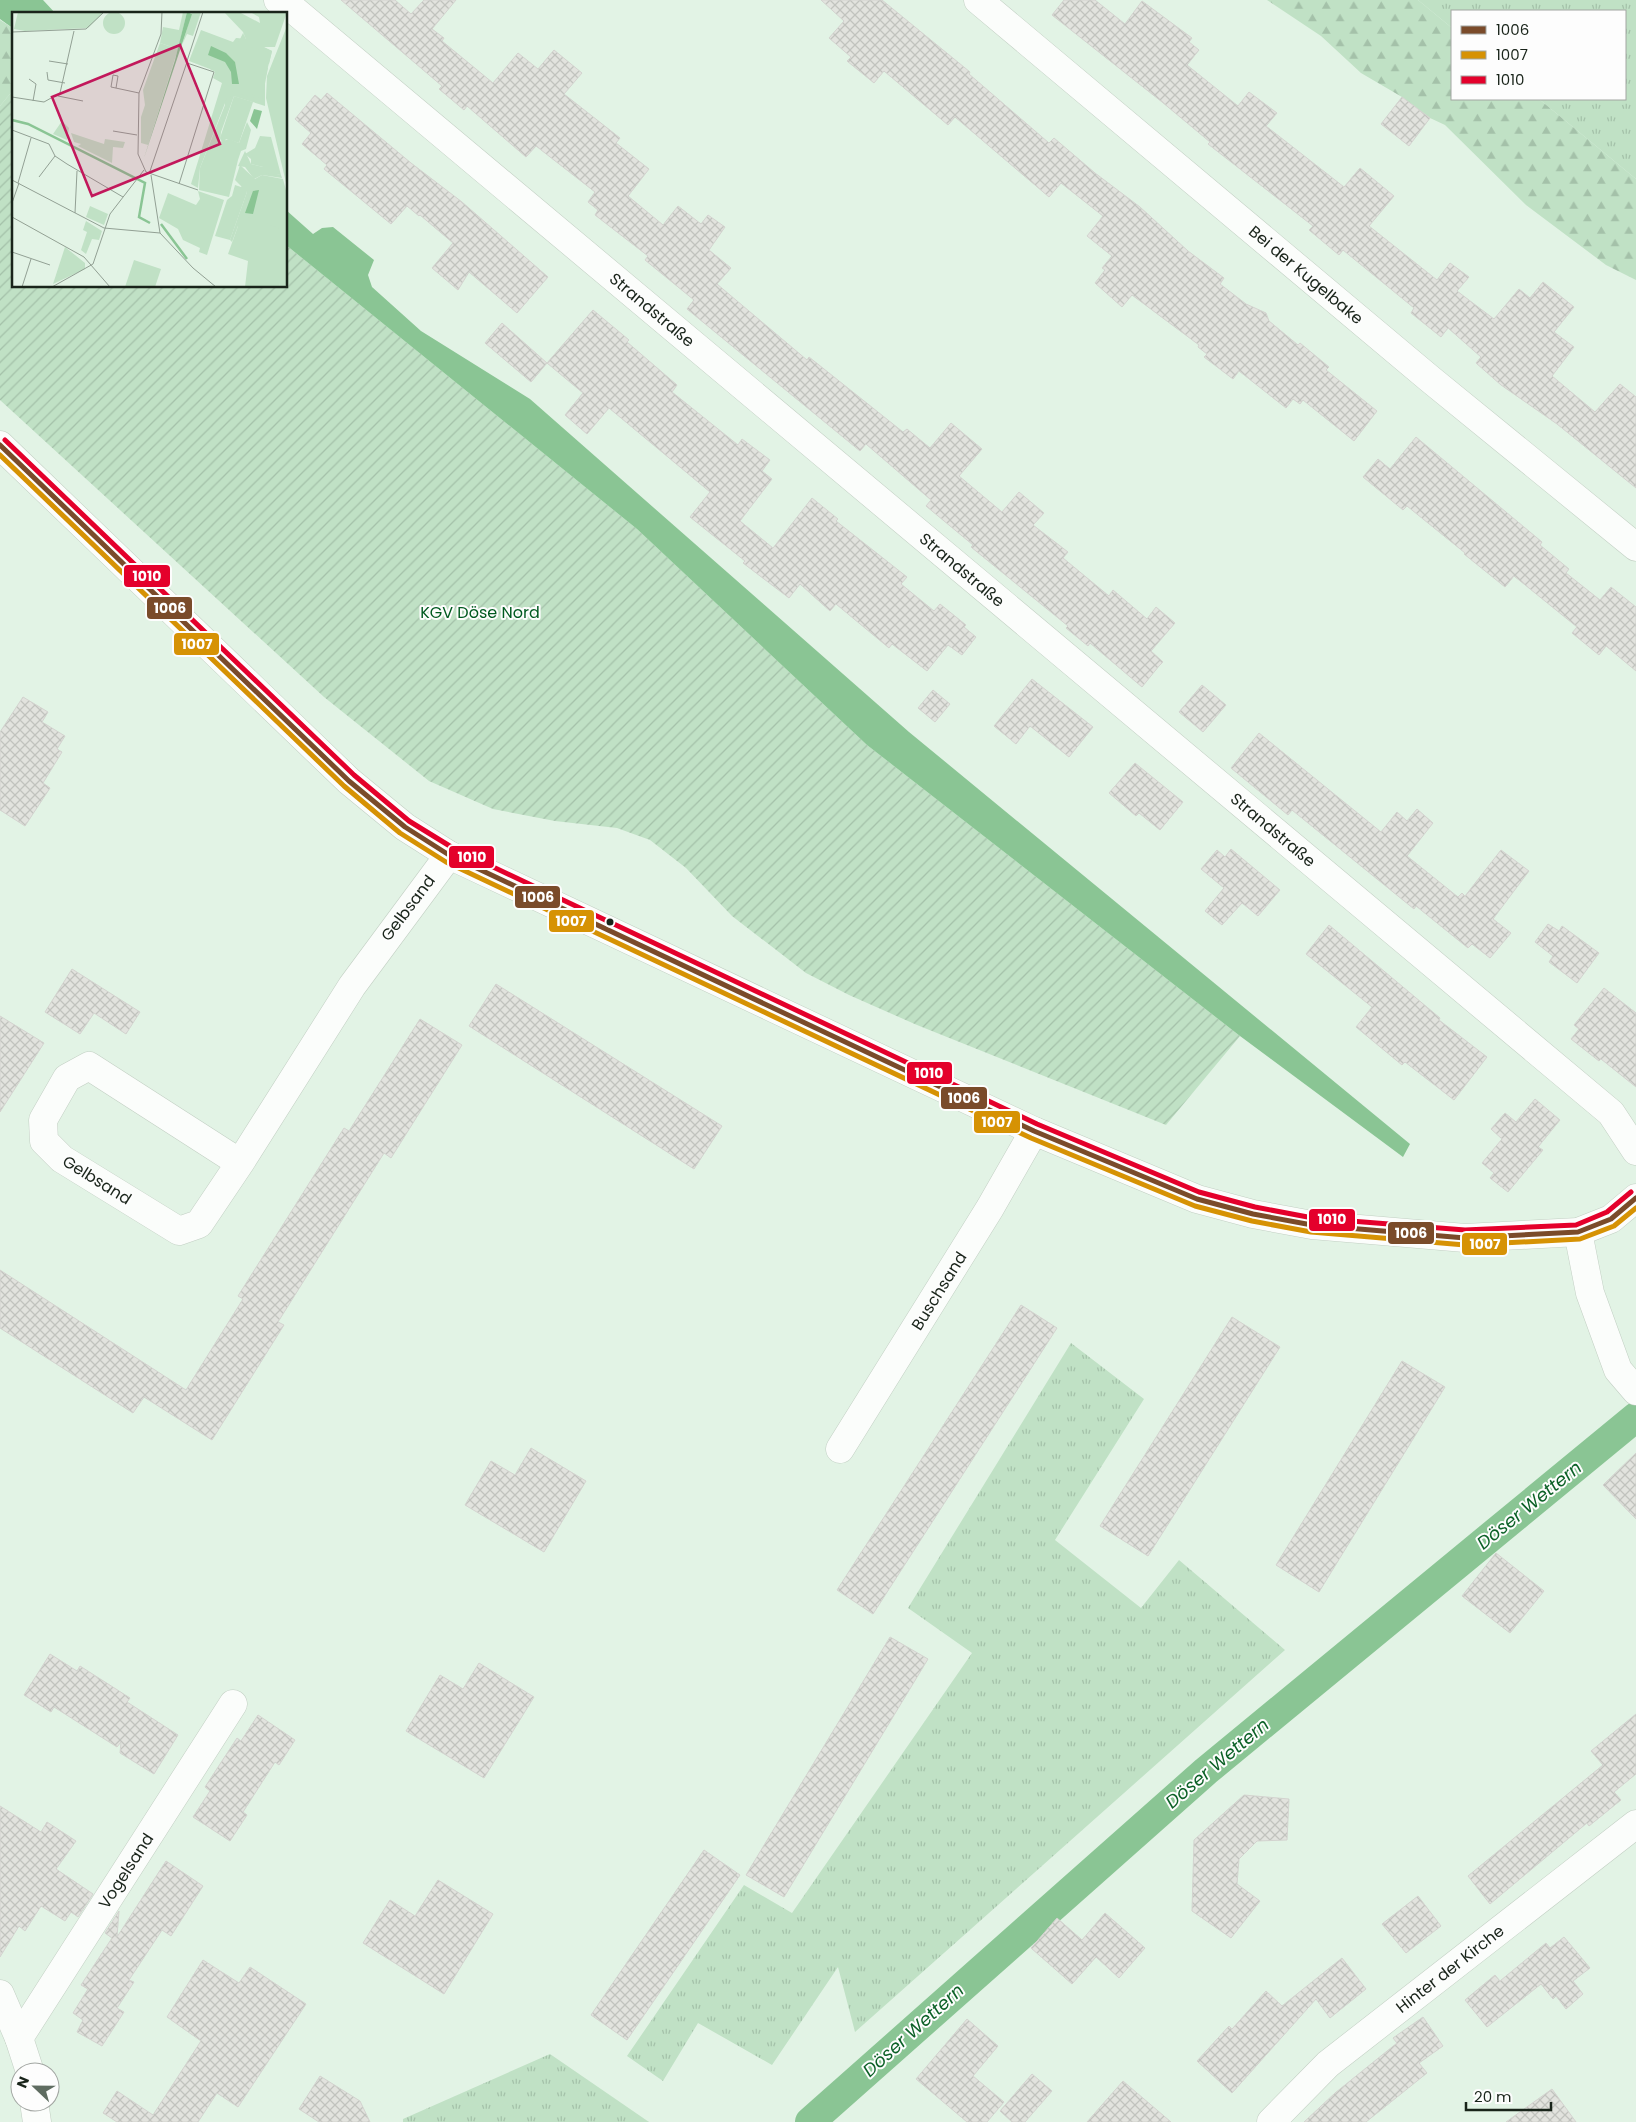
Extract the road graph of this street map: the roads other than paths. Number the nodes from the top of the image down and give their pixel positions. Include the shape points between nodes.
1 (978, 0) edge
2 (291, 3) edge
3 (0, 445) edge
4 (1636, 546) edge
5 (448, 854) junction
6 (1034, 1131) junction
7 (1636, 1151) edge
8 (240, 1163) junction
9 (1636, 1198) edge
10 (1578, 1232) junction
11 (1633, 1388) edge
12 (840, 1449) dead end
13 (233, 1704) dead end
14 (1636, 1824) edge
15 (0, 1994) edge
16 (19, 2038) junction
17 (27, 2062) edge
18 (1271, 2122) edge

1 - 4 street, Bei der Kugelbake via 1430,379
2 - 7 street, Strandstraße via 1611,1113
3 - 5 street via 349,781 405,828
5 - 6 street
5 - 8 street, Gelbsand via 352,986
6 - 10 street via 1197,1199 1295,1222 1465,1238
6 - 12 street, Buschsand via 990,1208
8 - 8 street, Gelbsand via 199,1224 179,1231 62,1159 44,1141 42,1120 67,1078 89,1066
9 - 10 street via 1611,1219
10 - 11 street via 1590,1293 1618,1370
13 - 16 street, Vogelsand
14 - 18 street, Hinter der Kirche via 1328,2064
15 - 16 street
16 - 17 street

